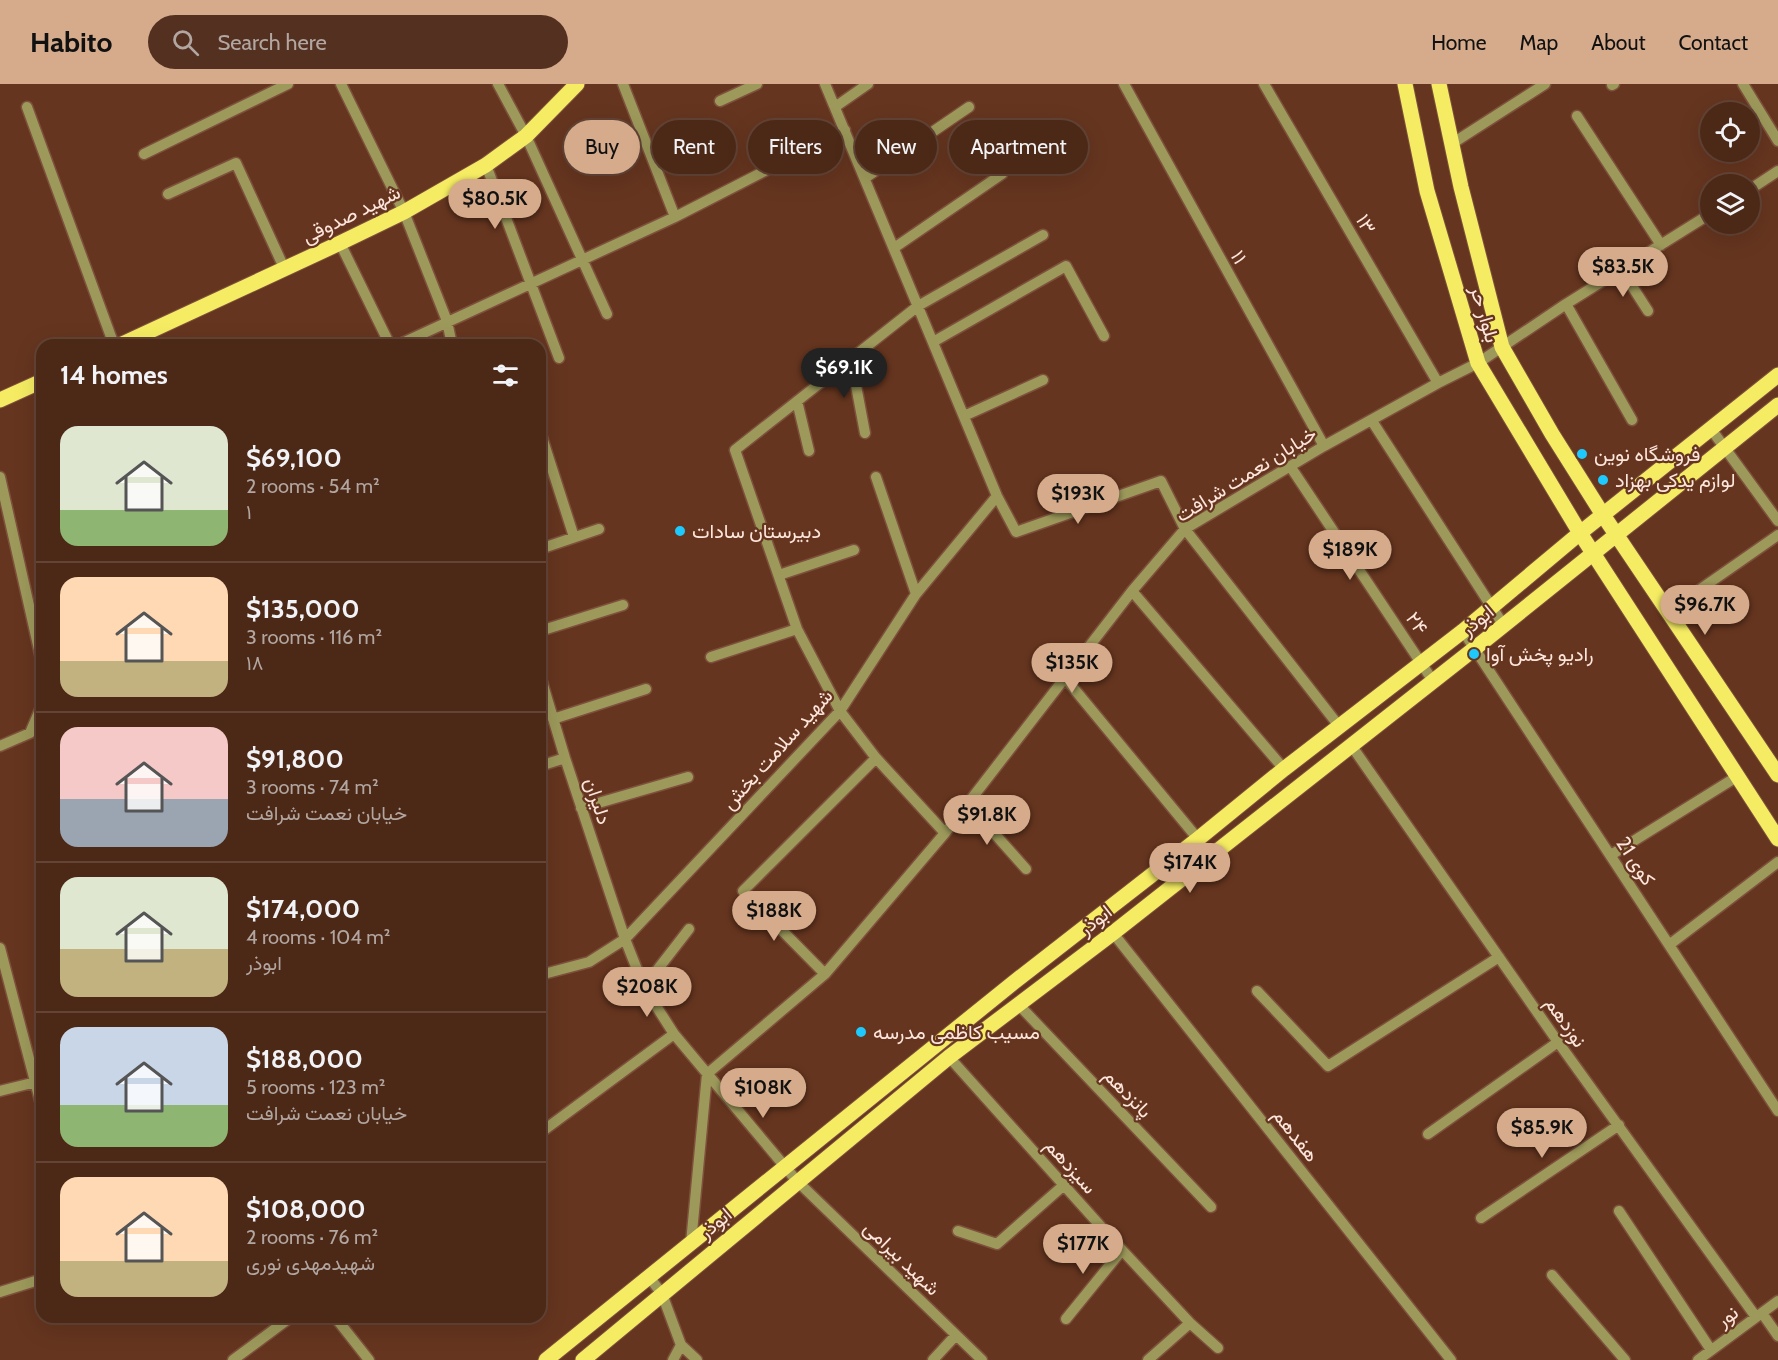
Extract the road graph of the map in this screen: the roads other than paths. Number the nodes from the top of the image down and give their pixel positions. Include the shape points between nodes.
1 (288, 84) edge
2 (341, 84) edge
3 (498, 84) edge
4 (577, 84) edge
5 (623, 84) edge
6 (757, 84) edge
7 (825, 84) edge
8 (868, 84) edge
9 (1124, 84) edge
10 (1264, 84) edge
11 (1405, 84) edge
12 (1439, 84) edge
13 (1545, 84) edge
14 (1743, 84) edge
15 (720, 101) dead end
16 (27, 107) dead end
17 (835, 107) junction
18 (969, 107) dead end
19 (1577, 116) dead end
20 (845, 130) junction
21 (526, 136) junction
22 (1778, 141) edge
23 (1453, 143) junction
24 (144, 154) dead end
25 (486, 165) junction
26 (1778, 171) edge
27 (1002, 174) dead end
28 (865, 178) junction
29 (1760, 183) edge
30 (168, 194) dead end
31 (404, 212) junction
32 (675, 217) junction
33 (1700, 220) edge
34 (1043, 235) dead end
35 (340, 243) junction
36 (1661, 245) junction
37 (894, 248) junction
38 (583, 260) junction
39 (1621, 269) junction
40 (285, 270) junction
41 (530, 284) junction
42 (1566, 304) junction
43 (918, 306) junction
44 (1648, 311) dead end
45 (607, 314) dead end
46 (447, 321) junction
47 (1104, 336) dead end
48 (112, 339) edge
49 (133, 339) edge
50 (387, 339) edge
51 (410, 339) edge
52 (451, 339) edge
53 (933, 342) junction
54 (1502, 347) junction
55 (559, 358) dead end
56 (851, 359) junction
57 (1478, 363) junction
58 (1778, 375) edge
59 (1043, 380) dead end
60 (1438, 383) junction
61 (36, 384) edge
62 (0, 400) edge
63 (797, 401) junction
64 (1778, 405) edge
65 (964, 416) junction
66 (1632, 420) dead end
67 (1372, 421) junction
68 (1712, 429) junction
69 (865, 433) dead end
70 (1324, 446) junction
71 (1726, 448) junction
72 (546, 450) edge
73 (809, 451) dead end
74 (1290, 466) junction
75 (0, 477) edge
76 (876, 477) dead end
77 (997, 496) junction
78 (1604, 515) junction
79 (1778, 521) edge
80 (599, 529) dead end
81 (1185, 530) junction
82 (1580, 533) junction
83 (1617, 534) junction
84 (1778, 535) edge
85 (574, 537) junction
86 (546, 547) edge
87 (854, 550) dead end
88 (1592, 552) junction
89 (779, 575) junction
90 (1132, 591) junction
91 (916, 594) junction
92 (623, 605) dead end
93 (1492, 608) junction
94 (1669, 611) junction
95 (1504, 626) junction
96 (546, 629) edge
97 (797, 629) junction
98 (1463, 631) junction
99 (36, 636) edge
100 (1474, 650) junction
101 (711, 657) dead end
102 (1421, 663) junction
103 (1066, 679) junction
104 (1433, 681) junction
105 (646, 689) dead end
106 (546, 695) edge
107 (840, 711) junction
108 (553, 718) junction
109 (36, 719) edge
110 (1339, 726) junction
111 (1351, 745) junction
112 (0, 746) edge
113 (565, 758) junction
114 (876, 758) junction
115 (546, 764) edge
116 (1284, 769) junction
117 (1778, 775) edge
118 (1738, 776) junction
119 (687, 777) dead end
120 (969, 805) junction
121 (581, 808) junction
122 (945, 833) junction
123 (1198, 839) junction
124 (1778, 839) edge
125 (1611, 855) junction
126 (1778, 862) edge
127 (1026, 869) dead end
128 (689, 929) dead end
129 (1113, 933) junction
130 (625, 939) junction
131 (1669, 945) junction
132 (0, 948) edge
133 (1498, 957) junction
134 (546, 973) edge
135 (825, 974) junction
136 (644, 987) junction
137 (1257, 991) dead end
138 (1018, 1004) junction
139 (674, 1034) junction
140 (1558, 1042) junction
141 (949, 1057) junction
142 (36, 1071) edge
143 (707, 1074) junction
144 (36, 1082) edge
145 (0, 1092) edge
146 (1778, 1111) edge
147 (1619, 1125) junction
148 (546, 1129) edge
149 (1428, 1134) dead end
150 (784, 1166) junction
151 (797, 1181) junction
152 (1064, 1185) junction
153 (1211, 1206) dead end
154 (1618, 1212) dead end
155 (1481, 1218) dead end
156 (958, 1231) dead end
157 (691, 1243) junction
158 (1122, 1250) junction
159 (1552, 1275) dead end
160 (650, 1278) junction
161 (36, 1281) edge
162 (0, 1292) edge
163 (662, 1294) junction
164 (1778, 1301) edge
165 (1759, 1315) junction
166 (1066, 1319) dead end
167 (283, 1323) edge
168 (340, 1323) edge
169 (1190, 1323) junction
170 (956, 1335) junction
171 (1778, 1336) edge
172 (681, 1345) junction
173 (1218, 1348) dead end
174 (1712, 1350) junction
175 (233, 1360) edge
176 (369, 1360) edge
177 (546, 1360) edge
178 (583, 1360) edge
179 (673, 1360) edge
180 (697, 1360) edge
181 (933, 1360) edge
182 (982, 1360) edge
183 (1148, 1360) edge
184 (1450, 1360) edge
185 (1625, 1360) edge
186 (1698, 1360) edge

1 - 24 street
2 - 31 street
3 - 21 street
4 - 21 main road, شهید صدوقی
5 - 32 street
6 - 15 street
7 - 17 street
8 - 17 street
9 - 70 street, ۱۱
10 - 60 street, ۱۳
11 - 57 main road, بلوار حر via 1427,191
12 - 23 main road, بلوار حر
13 - 23 street
14 - 22 street
16 - 48 street
17 - 20 street
18 - 28 street
19 - 36 street
20 - 28 street
20 - 32 street
21 - 25 main road, شهید صدوقی
21 - 38 street
23 - 54 main road, بلوار حر
25 - 31 main road, شهید صدوقی
25 - 41 street
26 - 29 street
27 - 37 street
28 - 37 street
30 - 40 street via 236,163
31 - 35 main road, شهید صدوقی
31 - 46 street
32 - 38 street
33 - 36 street, خیابان نعمت شرافت
34 - 43 street
35 - 40 main road, شهید صدوقی
35 - 50 street
36 - 39 street, خیابان نعمت شرافت
37 - 43 street
38 - 41 street
38 - 45 street
39 - 42 street, خیابان نعمت شرافت
39 - 44 street
40 - 49 main road, شهید صدوقی
41 - 46 street
41 - 55 street
42 - 54 street, خیابان نعمت شرافت
42 - 66 street
43 - 53 street
43 - 56 street
46 - 51 street
46 - 52 street
47 - 53 street via 1066,266
53 - 65 street
54 - 57 street, خیابان نعمت شرافت
54 - 78 main road, بلوار حر
56 - 63 street
56 - 69 street
57 - 60 street, خیابان نعمت شرافت
57 - 82 main road, بلوار حر
58 - 68 main road
59 - 65 street
60 - 67 street, خیابان نعمت شرافت
61 - 62 main road
63 - 73 street
63 - 89 street via 735,450
64 - 71 main road, ابوذر
65 - 77 street
67 - 70 street, خیابان نعمت شرافت
67 - 93 street
68 - 71 street
68 - 78 main road
70 - 74 street, خیابان نعمت شرافت
71 - 79 street
71 - 83 main road, ابوذر
72 - 85 street
74 - 81 street, خیابان نعمت شرافت
74 - 102 street, ۲۴
75 - 99 street
76 - 91 street
77 - 81 street via 1016,532 1161,481
77 - 91 street, شهید سلامت بخش
78 - 82 main road, ابوذر
78 - 83 main road, بلوار حر
80 - 85 street
81 - 90 street, خیابان نعمت شرافت
81 - 110 street
82 - 88 main road, بلوار حر
82 - 93 main road, ابوذر
83 - 88 main road, ابوذر
83 - 94 main road, بلوار حر
84 - 94 street
85 - 86 street
87 - 89 street
88 - 95 main road, ابوذر
88 - 118 main road, بلوار حر
89 - 97 street
90 - 103 street, خیابان نعمت شرافت
90 - 116 street
91 - 107 street, شهید سلامت بخش
92 - 96 street
93 - 95 street
93 - 98 main road, ابوذر
94 - 117 main road, بلوار حر
95 - 100 main road, ابوذر
97 - 101 street
97 - 107 street
98 - 100 street, کوی 21
98 - 102 main road, ابوذر
100 - 104 main road, ابوذر
100 - 125 street, کوی 21
102 - 104 street, ۲۴
102 - 110 main road, ابوذر
103 - 120 street, خیابان نعمت شرافت
103 - 123 street
104 - 111 main road, ابوذر
105 - 108 street
106 - 108 street, دلیران
107 - 114 street
107 - 130 street, شهید سلامت بخش
108 - 113 street, دلیران
109 - 112 street via 30,733
110 - 116 main road, ابوذر
111 - 129 main road, ابوذر
111 - 133 street, نوزدهم
113 - 115 street
113 - 121 street, دلیران
114 - 122 street
114 - 135 street via 742,891
116 - 123 main road, ابوذر
118 - 124 main road, بلوار حر
118 - 125 street
119 - 121 street
120 - 122 street, خیابان نعمت شرافت
120 - 127 street
121 - 130 street, دلیران
122 - 135 street, خیابان نعمت شرافت
123 - 150 main road, ابوذر
125 - 131 street, کوی 21
126 - 131 street
128 - 136 street
129 - 138 main road, ابوذر
129 - 184 street, هفدهم
130 - 134 street, شهید سلامت بخش via 589,962
130 - 136 street, دلیران
131 - 146 street, کوی 21
132 - 142 street
133 - 137 street via 1328,1066
133 - 140 street, نوزدهم
135 - 143 street, خیابان نعمت شرافت
136 - 139 street, دلیران
138 - 141 main road, ابوذر
138 - 153 street, پانزدهم
139 - 143 street, دلیران
139 - 148 street
140 - 147 street, نوزدهم
140 - 149 street
141 - 151 main road, ابوذر
141 - 152 street, سیزدهم
143 - 150 street, شهید بیرامی
143 - 157 street
144 - 145 street
147 - 155 street
147 - 165 street, نوزدهم
150 - 151 street, شهید بیرامی
150 - 157 main road, ابوذر
151 - 163 main road, ابوذر
151 - 170 street, شهید بیرامی
152 - 156 street via 997,1244
152 - 158 street, سیزدهم
154 - 174 street
157 - 160 main road, ابوذر
158 - 166 street
158 - 169 street, سیزدهم
159 - 185 street
160 - 163 street
160 - 177 main road, ابوذر
161 - 162 street
163 - 172 street
163 - 178 main road, ابوذر
164 - 165 street, نور
165 - 171 street, نوزدهم
165 - 174 street, نور
167 - 175 street
168 - 176 street
169 - 173 street, سیزدهم
169 - 183 street
170 - 181 street
170 - 182 street, شهید بیرامی
172 - 179 street
172 - 180 street
174 - 186 street, نور

